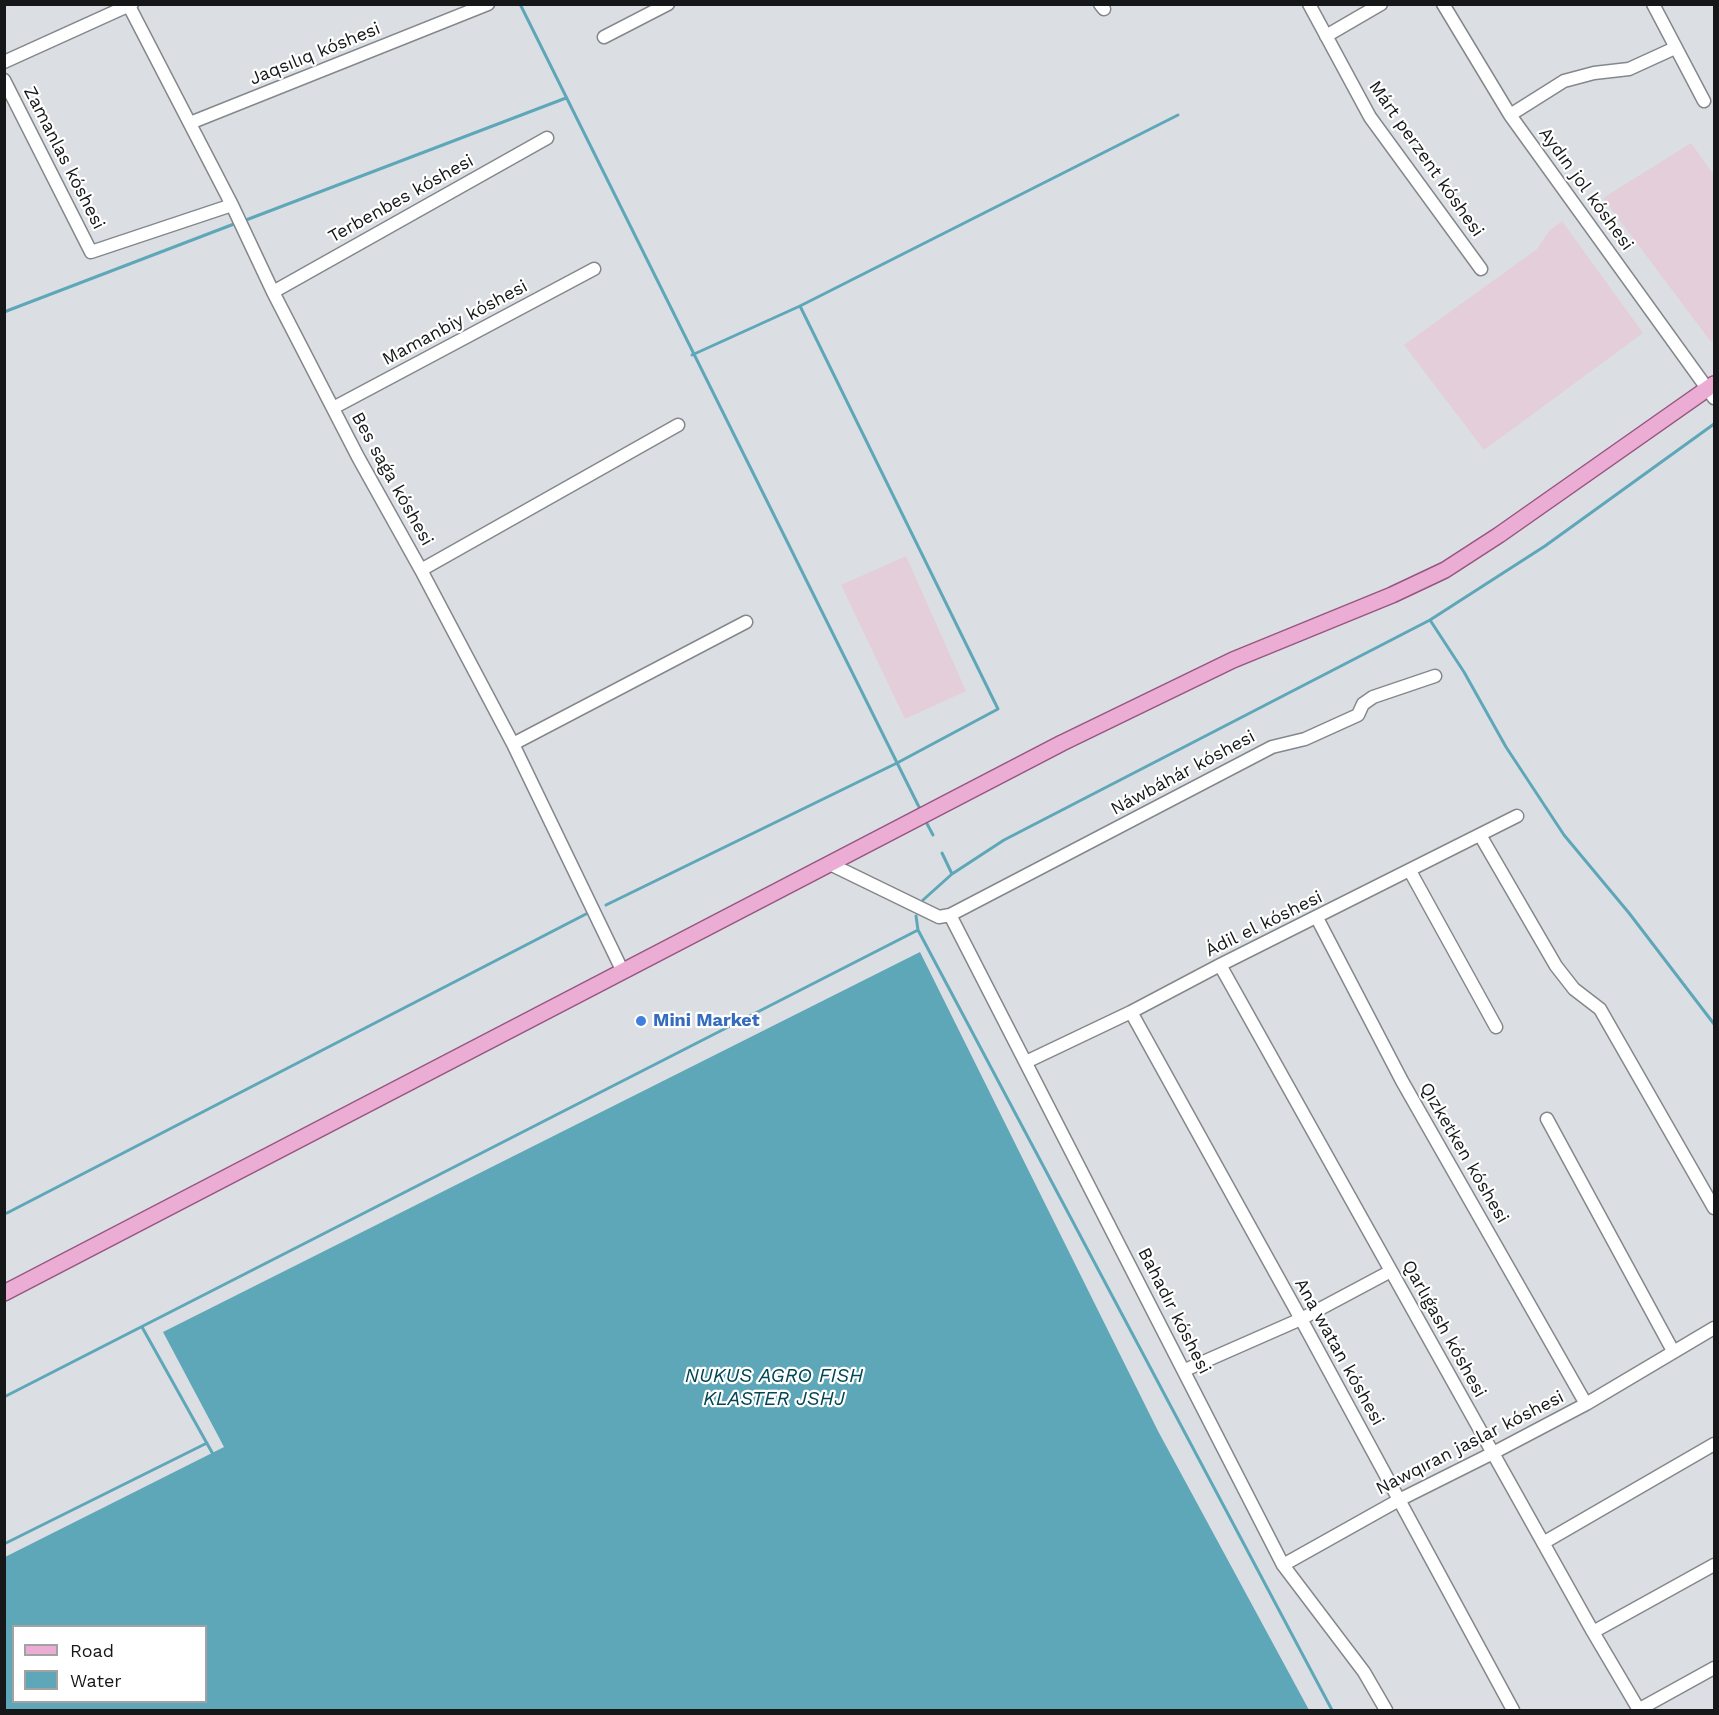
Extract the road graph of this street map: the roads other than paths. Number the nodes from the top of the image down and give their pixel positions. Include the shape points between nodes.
1 (488, 4) edge
2 (668, 4) edge
3 (1309, 4) edge
4 (1381, 4) edge
5 (1443, 4) edge
6 (1653, 4) edge
7 (129, 5) edge
8 (1326, 36) junction
9 (604, 37) dead end
10 (1675, 48) junction
11 (4, 62) edge
12 (4, 80) edge
13 (1704, 101) dead end
14 (1510, 115) junction
15 (190, 123) junction
16 (547, 138) dead end
17 (232, 205) junction
18 (594, 269) dead end
19 (1481, 269) dead end
20 (273, 292) junction
21 (1712, 390) edge
22 (333, 408) junction
23 (678, 425) dead end
24 (421, 570) junction
25 (746, 622) dead end
26 (1435, 676) dead end
27 (513, 744) junction
28 (1517, 816) dead end
29 (1480, 835) junction
30 (830, 864) junction
31 (1410, 870) junction
32 (951, 915) junction
33 (1317, 918) junction
34 (1220, 965) junction
35 (622, 972) junction
36 (1131, 1012) junction
37 (1496, 1027) dead end
38 (1026, 1062) junction
39 (1547, 1119) dead end
40 (1714, 1208) edge
41 (1391, 1271) junction
42 (4, 1293) edge
43 (1301, 1319) junction
44 (1714, 1329) edge
45 (1673, 1351) junction
46 (1185, 1370) junction
47 (1586, 1404) junction
48 (1714, 1444) edge
49 (1493, 1453) junction
50 (1399, 1500) junction
51 (1543, 1543) junction
52 (1283, 1565) junction
53 (1714, 1565) edge
54 (1593, 1632) junction
55 (1714, 1668) edge
56 (1386, 1710) edge
57 (1513, 1710) edge
58 (1638, 1710) edge

1 - 15 street, Jaqsılıq kóshesi
2 - 9 street
3 - 8 street, Márt perzent kóshesi
4 - 8 street
5 - 14 street, Aydın jol kóshesi
6 - 10 street
7 - 11 street
7 - 15 street, Bes saǵa kóshesi
8 - 19 street, Márt perzent kóshesi via 1370,117
10 - 13 street
10 - 14 street via 1629,69 1564,81
12 - 17 street, Zamanlas kóshesi via 91,252
14 - 21 street, Aydın jol kóshesi
15 - 17 street, Bes saǵa kóshesi
16 - 20 street, Terbenbes kóshesi
17 - 20 street, Bes saǵa kóshesi
18 - 22 street, Mamanbiy kóshesi
20 - 22 street, Bes saǵa kóshesi
21 - 30 main road via 1444,570 1233,660 1062,743
22 - 24 street, Bes saǵa kóshesi
23 - 24 street
24 - 27 street, Bes saǵa kóshesi
25 - 27 street
26 - 32 street, Náwbáhár kóshesi via 1373,697 1363,704 1358,715 1305,739 1272,747
27 - 35 street, Bes saǵa kóshesi
28 - 29 street, Ádil el kóshesi
29 - 31 street, Ádil el kóshesi
29 - 40 street via 1556,966 1574,989 1600,1009
30 - 32 street via 939,917
30 - 35 main road
31 - 33 street, Ádil el kóshesi
31 - 37 street
32 - 38 street, Bahadır kóshesi
33 - 34 street, Ádil el kóshesi
33 - 47 street, Qızketken kóshesi via 1402,1081
34 - 36 street, Ádil el kóshesi
34 - 41 street, Qarlıǵash kóshesi
35 - 42 main road
36 - 38 street, Ádil el kóshesi
36 - 43 street, Ana watan kóshesi
38 - 46 street, Bahadır kóshesi
39 - 45 street
41 - 43 street
41 - 49 street, Qarlıǵash kóshesi
43 - 46 street
43 - 50 street, Ana watan kóshesi
44 - 45 street, Nawqıran jaslar kóshesi
45 - 47 street, Nawqıran jaslar kóshesi
46 - 52 street, Bahadır kóshesi
47 - 49 street, Nawqıran jaslar kóshesi
48 - 51 street
49 - 50 street, Nawqıran jaslar kóshesi
49 - 51 street, Qarlıǵash kóshesi
50 - 52 street, Nawqıran jaslar kóshesi
50 - 57 street, Ana watan kóshesi
51 - 54 street, Qarlıǵash kóshesi
52 - 56 street, Bahadır kóshesi via 1364,1672
53 - 54 street
54 - 58 street, Qarlıǵash kóshesi
55 - 58 street

